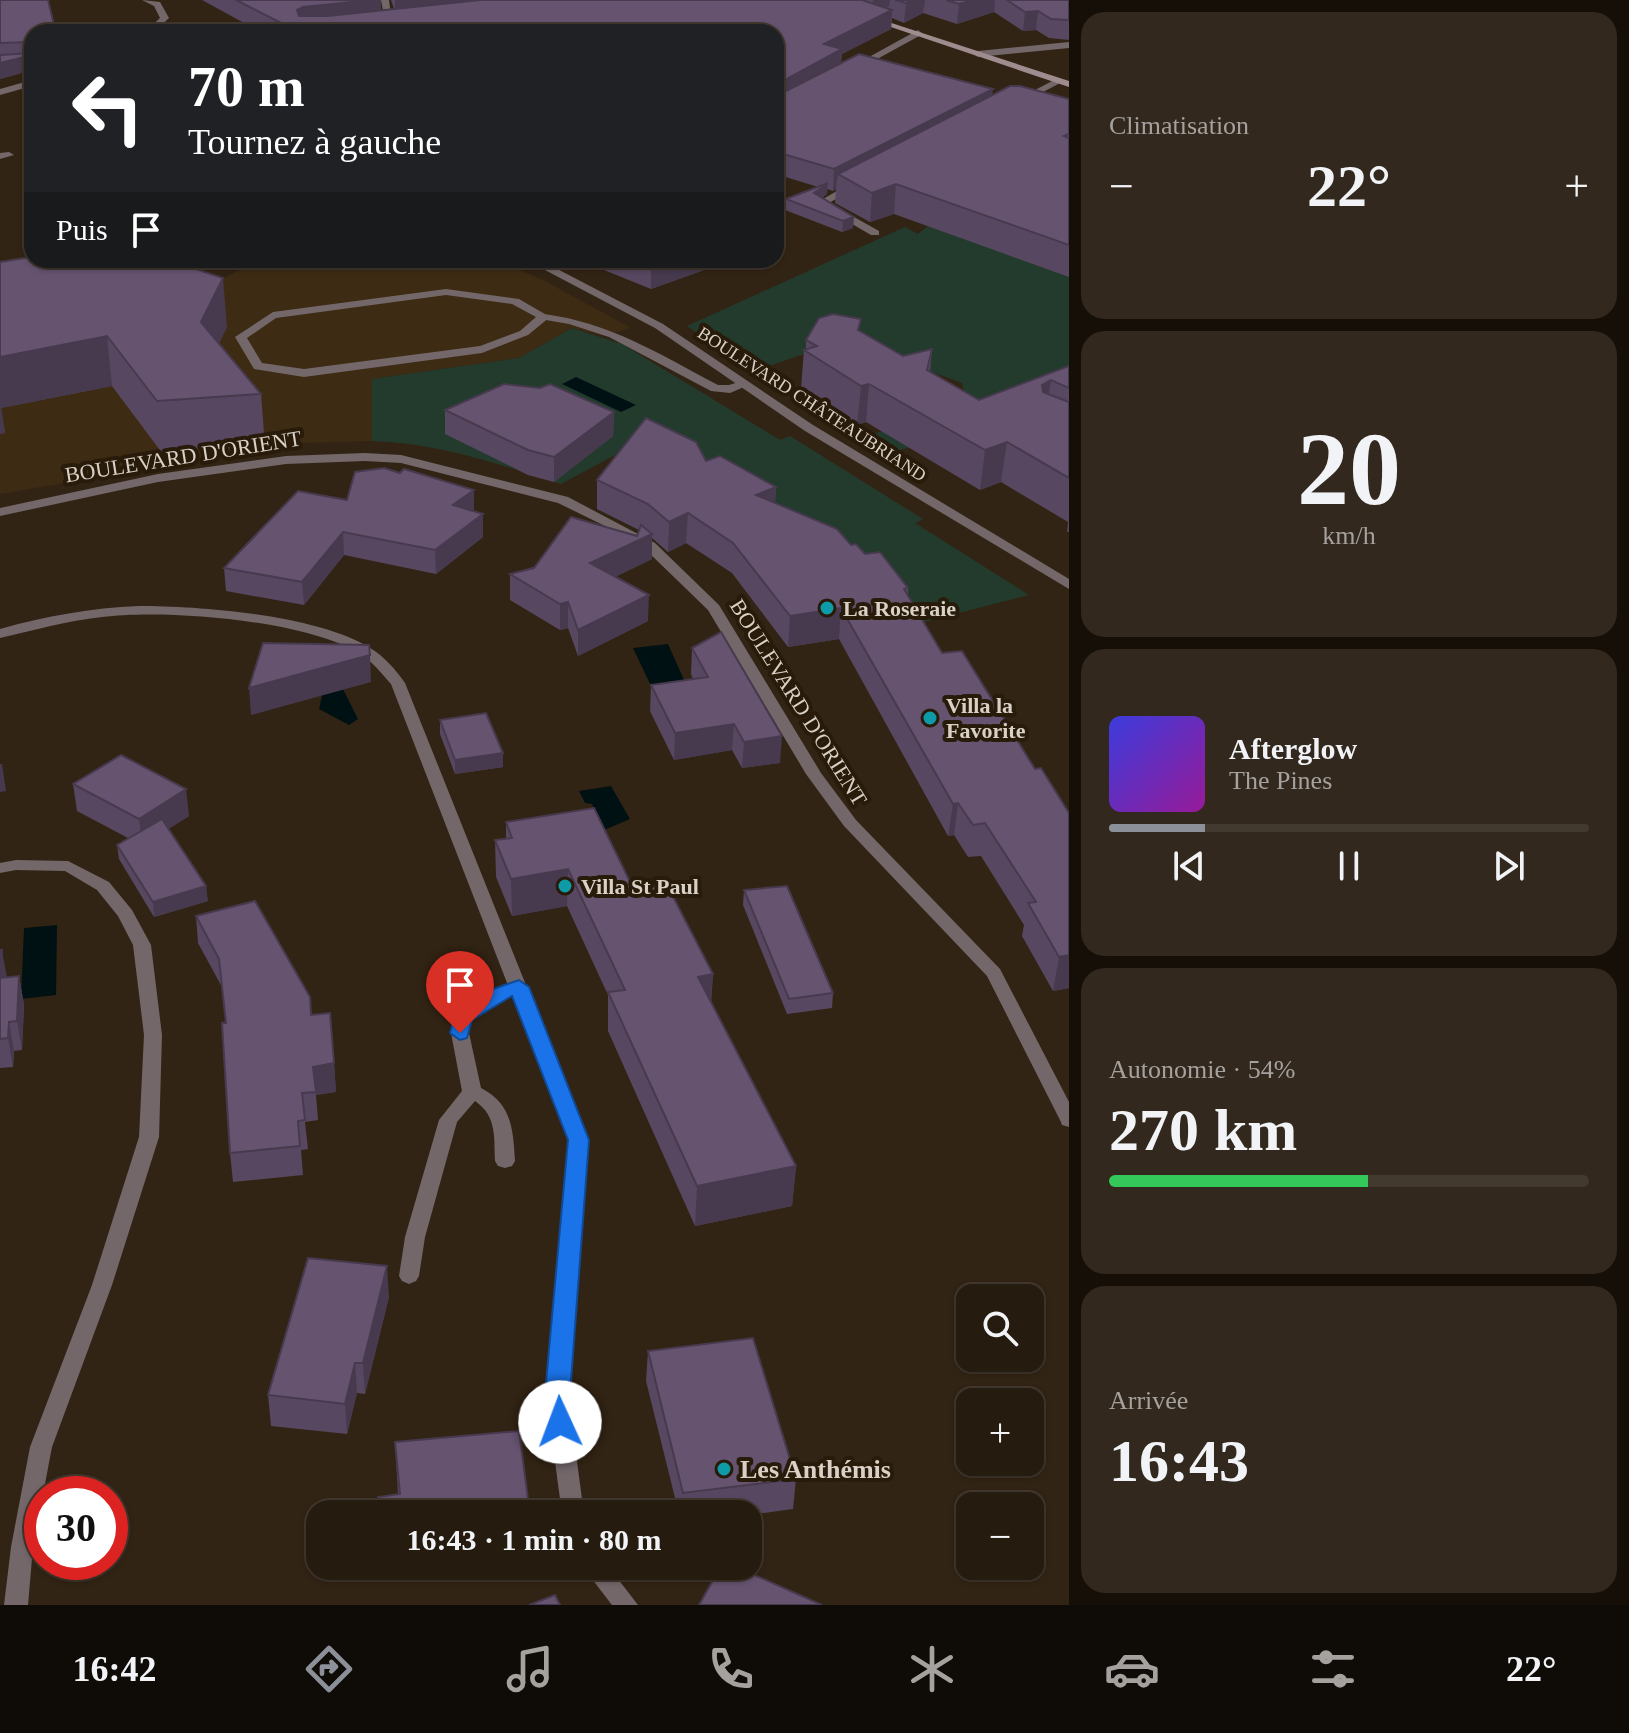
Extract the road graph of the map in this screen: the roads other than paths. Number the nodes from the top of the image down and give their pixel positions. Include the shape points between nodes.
1 (146, 0) edge
2 (385, 0) edge
3 (884, 12) edge
4 (869, 17) joint
5 (402, 20) edge
6 (389, 21) junction
7 (375, 23) edge
8 (158, 24) edge
9 (918, 33) junction
10 (1069, 45) edge
11 (978, 54) junction
12 (841, 76) edge
13 (1064, 83) edge
14 (24, 85) edge
15 (0, 92) edge
16 (1009, 107) edge
17 (861, 182) edge
18 (875, 233) dead end
19 (172, 268) edge
20 (547, 268) edge
21 (155, 271) edge
22 (544, 317) junction
23 (745, 384) junction
24 (0, 512) edge
25 (1069, 585) edge
26 (0, 634) edge
27 (0, 868) edge
28 (519, 987) junction
29 (472, 1092) junction
30 (1069, 1120) edge
31 (505, 1161) dead end
32 (409, 1276) dead end
33 (571, 1500) edge
34 (605, 1580) edge
35 (16, 1605) edge
36 (626, 1605) edge

1 - 8 street via 157,4 165,18
2 - 6 street
3 - 4 street
4 - 9 main road
5 - 6 street
6 - 7 street
9 - 11 main road
9 - 12 street
10 - 11 street
11 - 13 main road
13 - 16 street
14 - 15 street
17 - 18 street via 821,203
19 - 21 street
20 - 23 street, BOULEVARD CHÂTEAUBRIAND via 659,326
22 - 22 street via 515,301 446,292 273,315 241,337 258,366 304,373 482,349 524,333
22 - 23 street via 617,333 715,388
23 - 25 street, BOULEVARD CHÂTEAUBRIAND
24 - 30 street, BOULEVARD D'ORIENT via 158,478 286,460 365,457 401,459 563,500 608,522 650,546 714,608 814,774 850,823 994,973
26 - 28 street via 69,616 182,609 301,629 364,649 398,683
27 - 35 street via 68,866 103,886 142,945 153,1035 149,1137 102,1285 41,1447
28 - 29 street via 462,1017 460,1033
28 - 33 street via 578,1140 557,1394
29 - 31 street via 491,1100 503,1122
29 - 32 street via 448,1120
34 - 36 street

